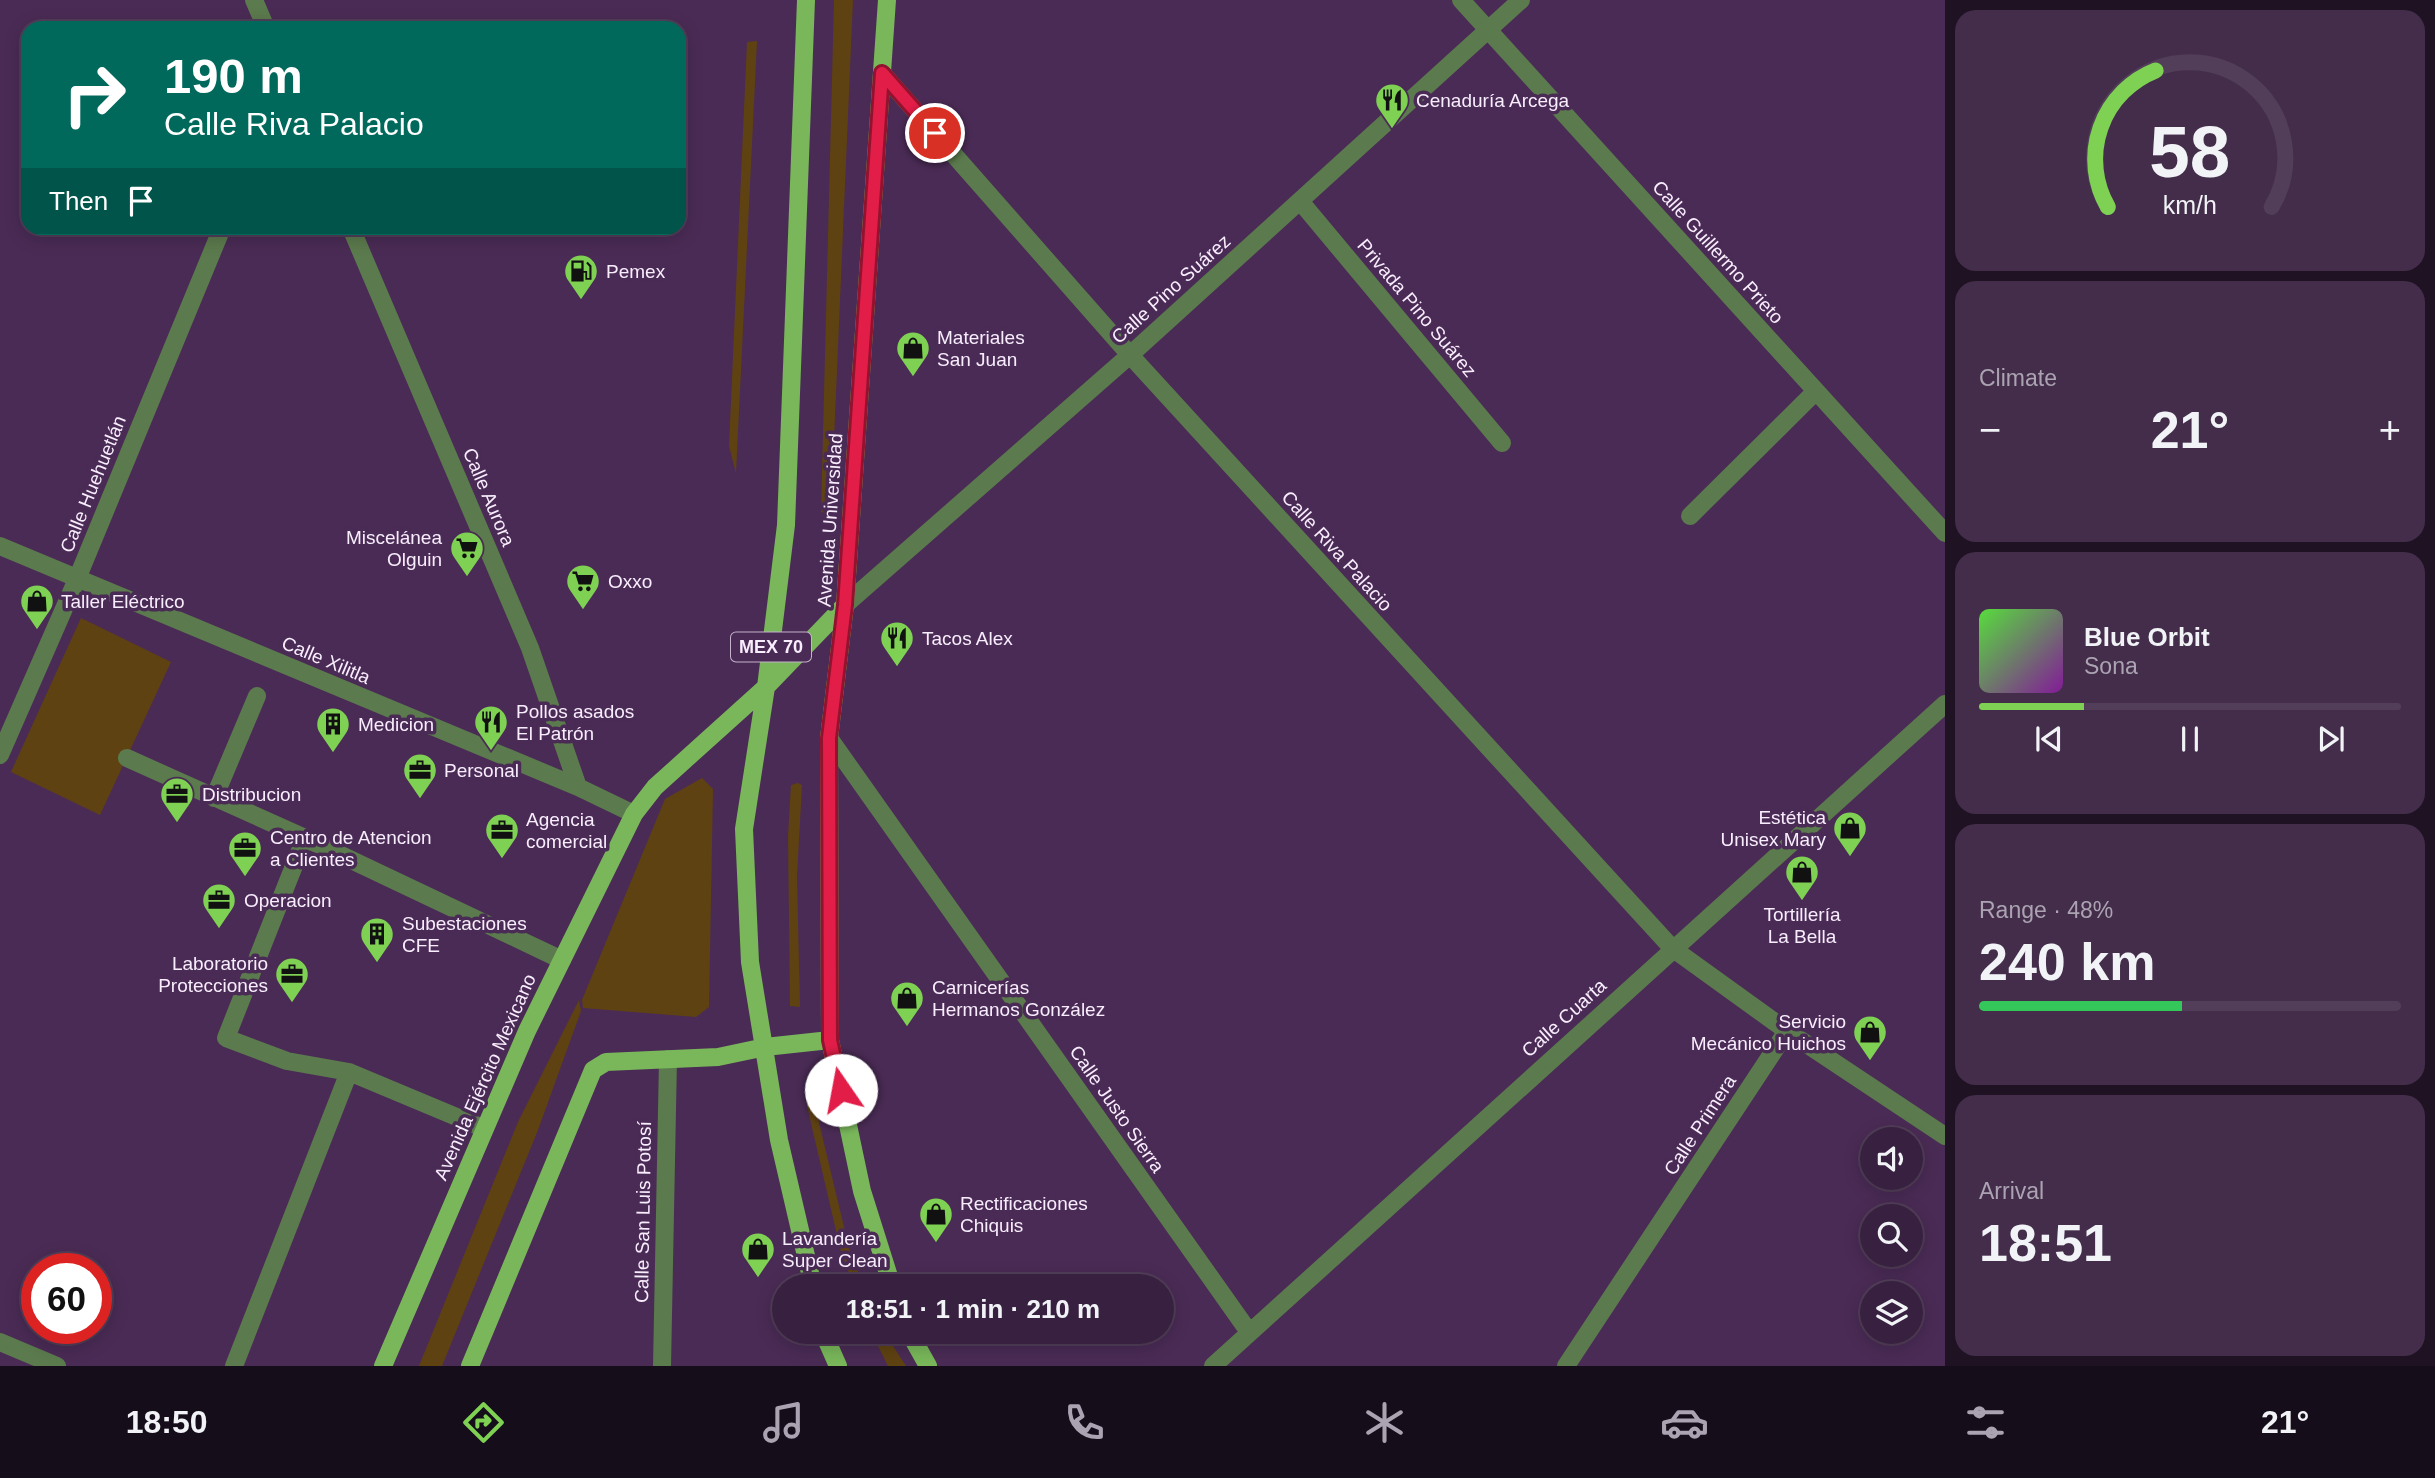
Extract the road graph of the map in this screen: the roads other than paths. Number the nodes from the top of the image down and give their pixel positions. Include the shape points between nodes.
1 (254, 0) edge
2 (806, 0) edge
3 (887, 0) edge
4 (1461, 0) edge
5 (1521, 0) edge
6 (263, 21) edge
7 (1489, 30) junction
8 (882, 73) junction
9 (1300, 201) junction
10 (219, 235) edge
11 (354, 235) edge
12 (1130, 355) junction
13 (1816, 391) junction
14 (1502, 443) dead end
15 (1690, 516) dead end
16 (1945, 533) edge
17 (0, 546) edge
18 (77, 579) junction
19 (845, 605) junction
20 (766, 687) junction
21 (257, 696) dead end
22 (1945, 704) edge
23 (829, 738) junction
24 (0, 755) edge
25 (127, 758) dead end
26 (578, 787) junction
27 (215, 798) junction
28 (634, 814) junction
29 (305, 838) junction
30 (1672, 948) junction
31 (562, 960) junction
32 (1787, 1031) junction
33 (830, 1040) junction
34 (765, 1046) junction
35 (668, 1059) junction
36 (349, 1072) junction
37 (484, 1128) junction
38 (1945, 1136) edge
39 (810, 1274) edge
40 (888, 1274) edge
41 (1249, 1332) junction
42 (0, 1342) edge
43 (828, 1344) edge
44 (916, 1344) edge
45 (57, 1366) edge
46 (234, 1366) edge
47 (383, 1366) edge
48 (470, 1366) edge
49 (662, 1366) edge
50 (838, 1366) edge
51 (928, 1366) edge
52 (1213, 1366) edge
53 (1566, 1366) edge

1 - 6 street
2 - 20 main road, MEX 70 via 786,525
3 - 8 main road, Avenida Universidad / MEX 70
4 - 7 street, Calle Guillermo Prieto
5 - 7 street, Calle Pino Suárez
7 - 9 street, Calle Pino Suárez
7 - 13 street, Calle Guillermo Prieto
8 - 12 street, Calle Riva Palacio
8 - 19 main road, Avenida Universidad / MEX 70
9 - 12 street, Calle Pino Suárez
9 - 14 street, Privada Pino Suárez
10 - 18 street, Calle Huehuetlán
11 - 26 street, Calle Aurora via 530,648
12 - 19 street, Calle Pino Suárez
12 - 30 street, Calle Riva Palacio
13 - 15 street
13 - 16 street, Calle Guillermo Prieto
17 - 18 street, Calle Xilitla
18 - 24 street, Calle Huehuetlán
18 - 26 street, Calle Xilitla
19 - 20 main road, Avenida Ejército Mexicano
19 - 23 main road, Avenida Universidad / MEX 70
20 - 28 main road, Avenida Ejército Mexicano via 655,787
20 - 34 main road, MEX 70 via 744,829 750,962
21 - 27 street
22 - 30 street, Calle Cuarta
23 - 33 main road, Avenida Universidad / MEX 70
23 - 41 street, Calle Justo Sierra
25 - 27 street
26 - 28 street, Calle Xilitla
27 - 29 street
28 - 31 main road, Avenida Ejército Mexicano
29 - 31 street
29 - 36 street via 226,1038 288,1061
30 - 32 street, Calle Riva Palacio
30 - 41 street, Calle Cuarta
31 - 37 main road, Avenida Ejército Mexicano
32 - 38 street
32 - 53 street, Calle Primera
33 - 34 main road
33 - 40 main road, Avenida Universidad / MEX 70 via 862,1191
34 - 35 main road via 718,1057
34 - 39 main road, MEX 70 via 779,1140
35 - 48 main road via 606,1062 593,1070
35 - 49 street, Calle San Luis Potosí
36 - 37 street
36 - 46 street
37 - 47 main road, Avenida Ejército Mexicano
41 - 52 street, Calle Cuarta
42 - 45 street
43 - 50 main road
44 - 51 main road

